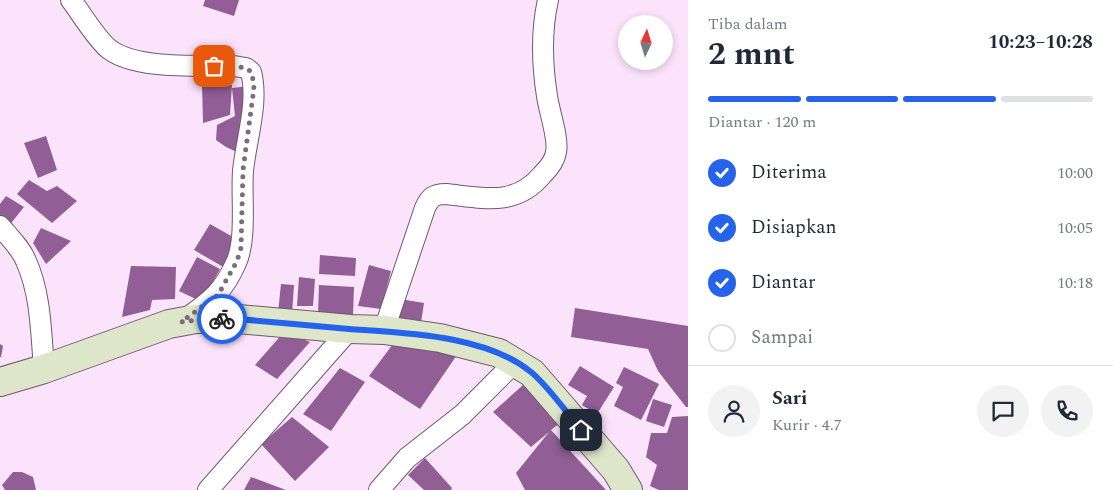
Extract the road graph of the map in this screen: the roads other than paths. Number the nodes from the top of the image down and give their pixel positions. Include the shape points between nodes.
1 (71, 0) edge
2 (548, 0) edge
3 (0, 226) edge
4 (189, 321) junction
5 (350, 329) junction
6 (384, 330) junction
7 (515, 362) junction
8 (44, 369) junction
9 (0, 382) edge
10 (208, 490) edge
11 (379, 490) edge
12 (628, 490) edge

1 - 4 street via 109,49 127,58 154,64 234,66 251,72 254,88 243,170 239,254 218,295
2 - 6 street via 543,46 546,95 557,148 553,160 538,180 513,196 496,199 446,194 432,196 425,208
3 - 8 street via 22,253 29,269 38,301
4 - 5 street via 238,319
4 - 8 street via 169,324
5 - 6 street
5 - 10 street
6 - 7 street via 478,347
7 - 11 street via 462,415 407,458
7 - 12 street via 532,373 616,470
8 - 9 street

